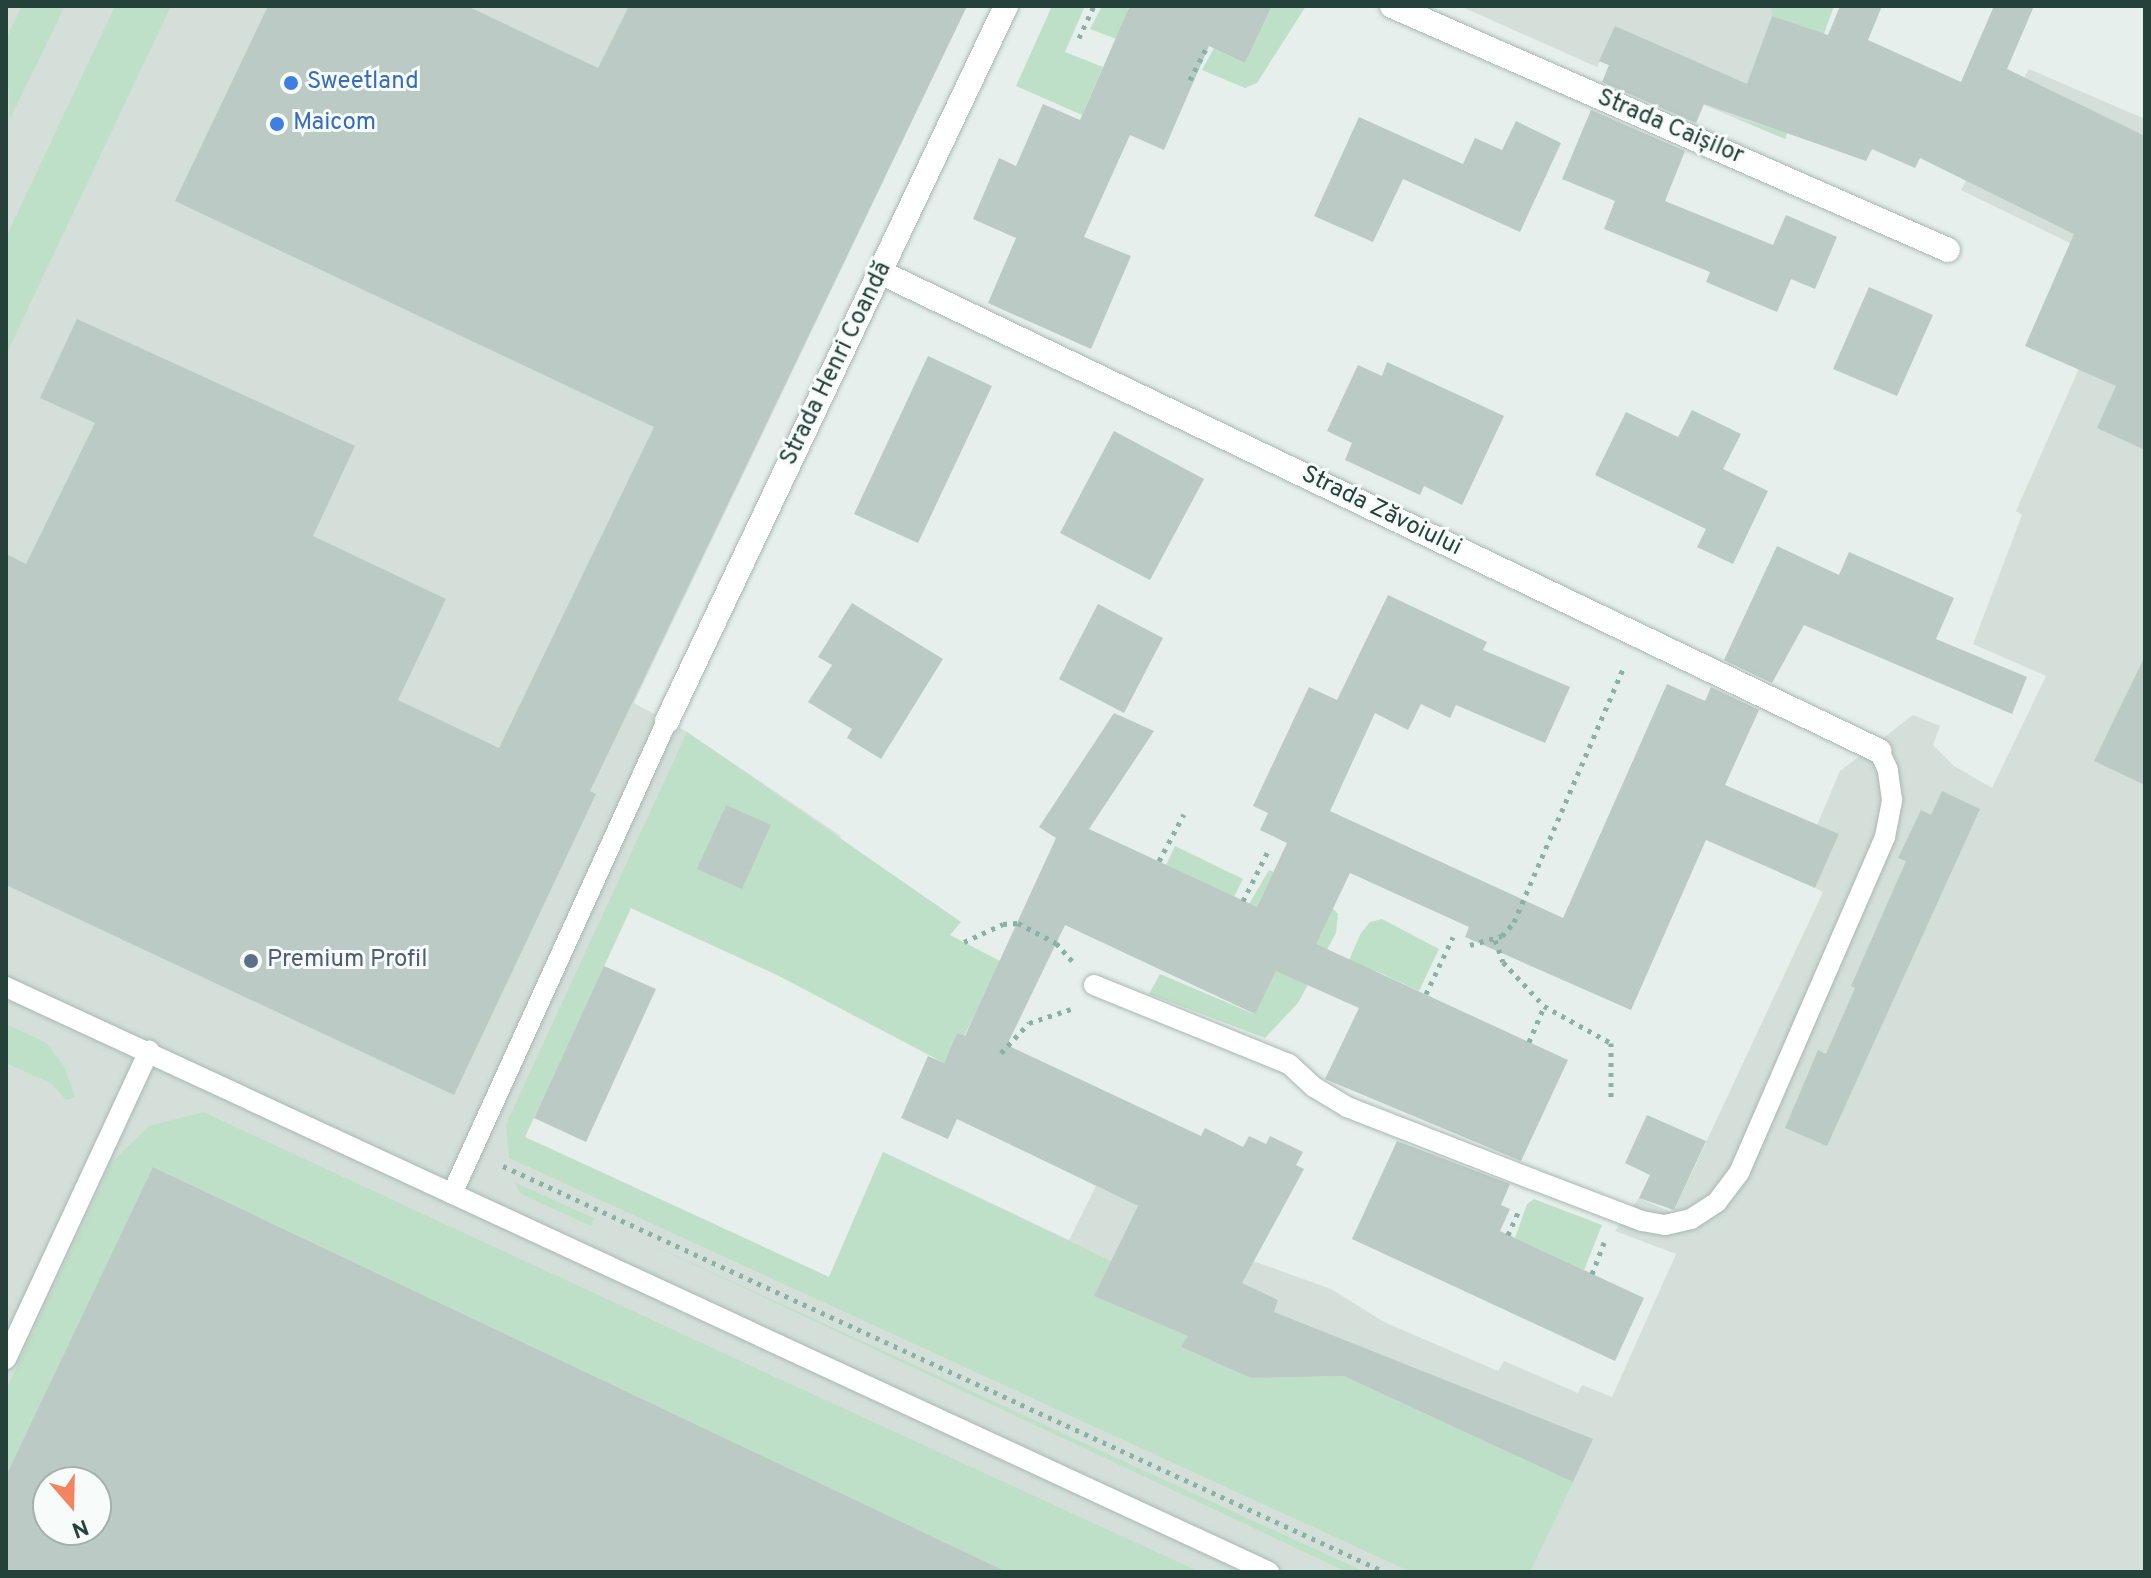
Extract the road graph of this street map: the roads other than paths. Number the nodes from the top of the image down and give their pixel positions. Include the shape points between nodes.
1 (1006, 6) edge
2 (1392, 6) edge
3 (1948, 250) dead end
4 (882, 273) junction
5 (667, 721) joint
6 (1879, 751) joint
7 (1094, 985) road end
8 (6, 987) edge
9 (149, 1051) junction
10 (452, 1194) junction
11 (6, 1359) edge
12 (1269, 1572) edge

1 - 4 street, Strada Henri Coandă
2 - 3 street, Strada Caișilor
4 - 5 street, Strada Henri Coandă
4 - 6 street, Strada Zăvoiului
5 - 10 lane
6 - 7 lane via 1892,800 1885,837 1739,1173 1717,1202 1691,1219 1665,1225 1642,1221 1347,1107 1289,1064
8 - 9 lane
9 - 10 lane
9 - 11 lane
10 - 12 lane

